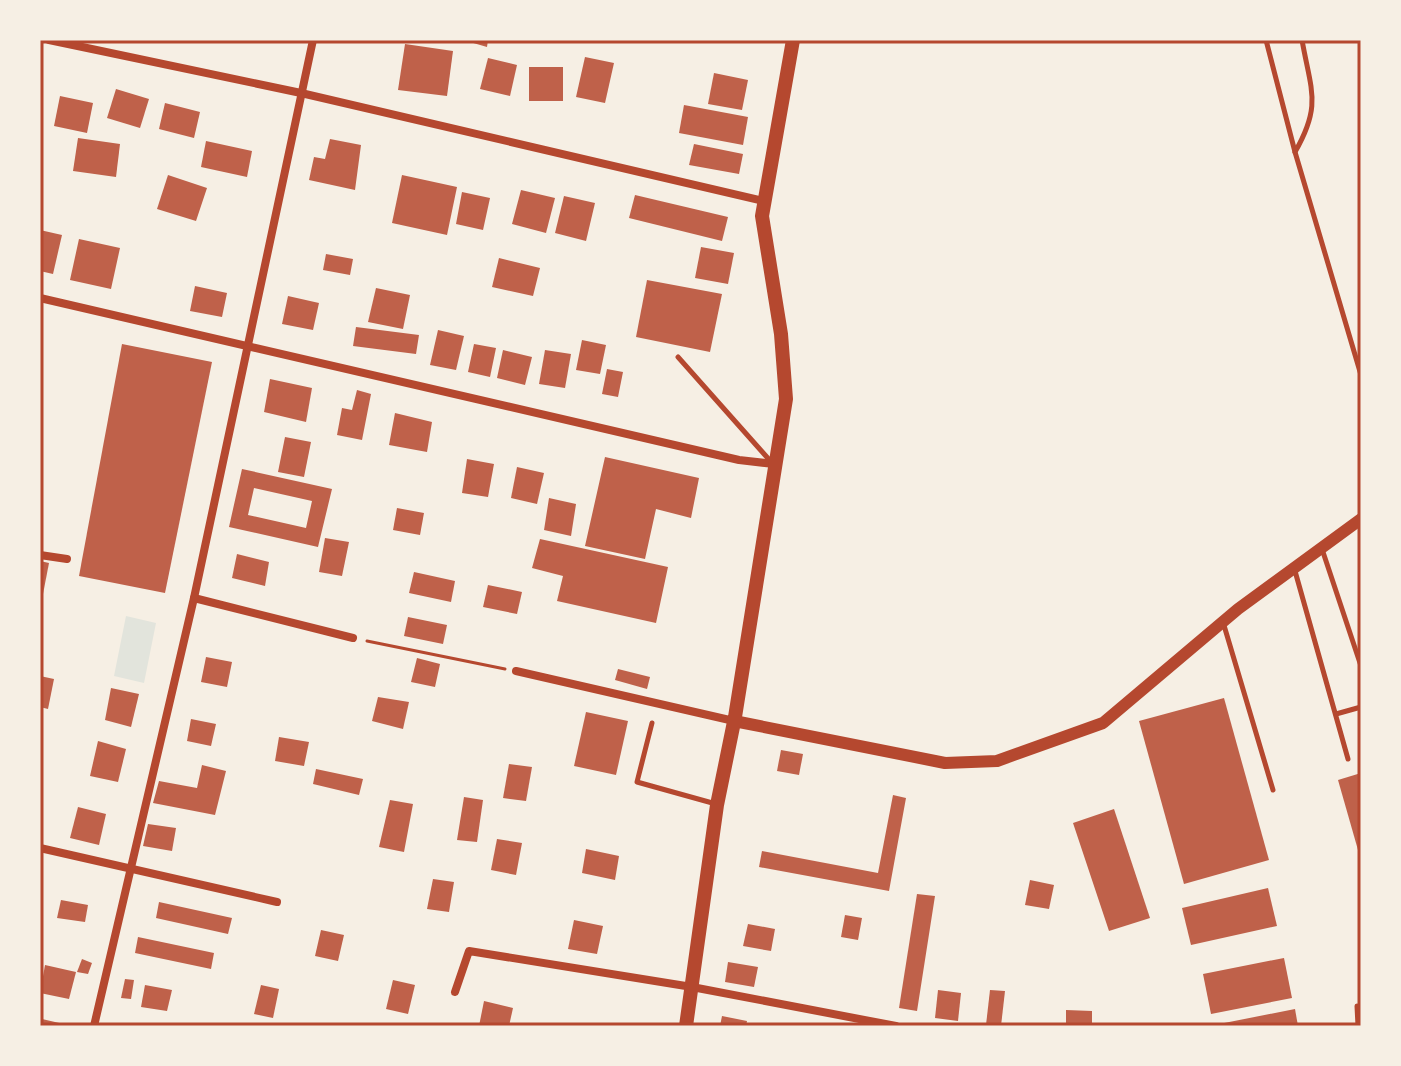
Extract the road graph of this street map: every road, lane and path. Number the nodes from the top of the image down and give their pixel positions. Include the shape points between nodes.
1 (49, 40) edge
2 (313, 40) edge
3 (793, 40) edge
4 (1266, 40) edge
5 (1302, 40) edge
6 (301, 93) junction
7 (1295, 152) junction
8 (764, 201) junction
9 (40, 298) edge
10 (251, 345) junction
11 (678, 357) dead end
12 (1361, 375) edge
13 (774, 464) junction
14 (1361, 519) edge
15 (1322, 548) junction
16 (40, 555) edge
17 (67, 559) dead end
18 (1294, 568) junction
19 (194, 598) junction
20 (1223, 621) junction
21 (353, 638) joint
22 (1361, 666) edge
23 (516, 671) joint
24 (1361, 707) edge
25 (1336, 714) junction
26 (734, 721) junction
27 (652, 723) dead end
28 (1348, 759) dead end
29 (1273, 790) dead end
30 (717, 805) junction
31 (40, 848) edge
32 (130, 868) junction
33 (277, 902) dead end
34 (692, 987) junction
35 (455, 992) dead end
36 (1357, 1006) dead end
37 (94, 1026) edge
38 (686, 1026) edge
39 (896, 1026) edge
40 (1358, 1026) edge

1 - 6 street
2 - 6 street
3 - 8 main road
4 - 7 lane
5 - 7 lane via 1315,108
6 - 8 street
6 - 10 street
7 - 12 lane
8 - 13 main road via 786,399
9 - 10 street
10 - 13 street
10 - 19 street
11 - 13 lane
13 - 26 main road
14 - 15 street
15 - 18 street
15 - 22 lane
16 - 17 street
18 - 20 street
18 - 25 lane
19 - 21 street
19 - 32 street
20 - 26 street via 1103,723 997,761 945,763
20 - 29 lane
21 - 23 path
23 - 26 street
24 - 25 lane
25 - 28 lane
26 - 30 main road
27 - 30 lane via 637,782
30 - 34 main road
31 - 32 street
32 - 33 street
32 - 37 street
34 - 35 street via 469,951
34 - 38 main road
34 - 39 street
36 - 40 lane

